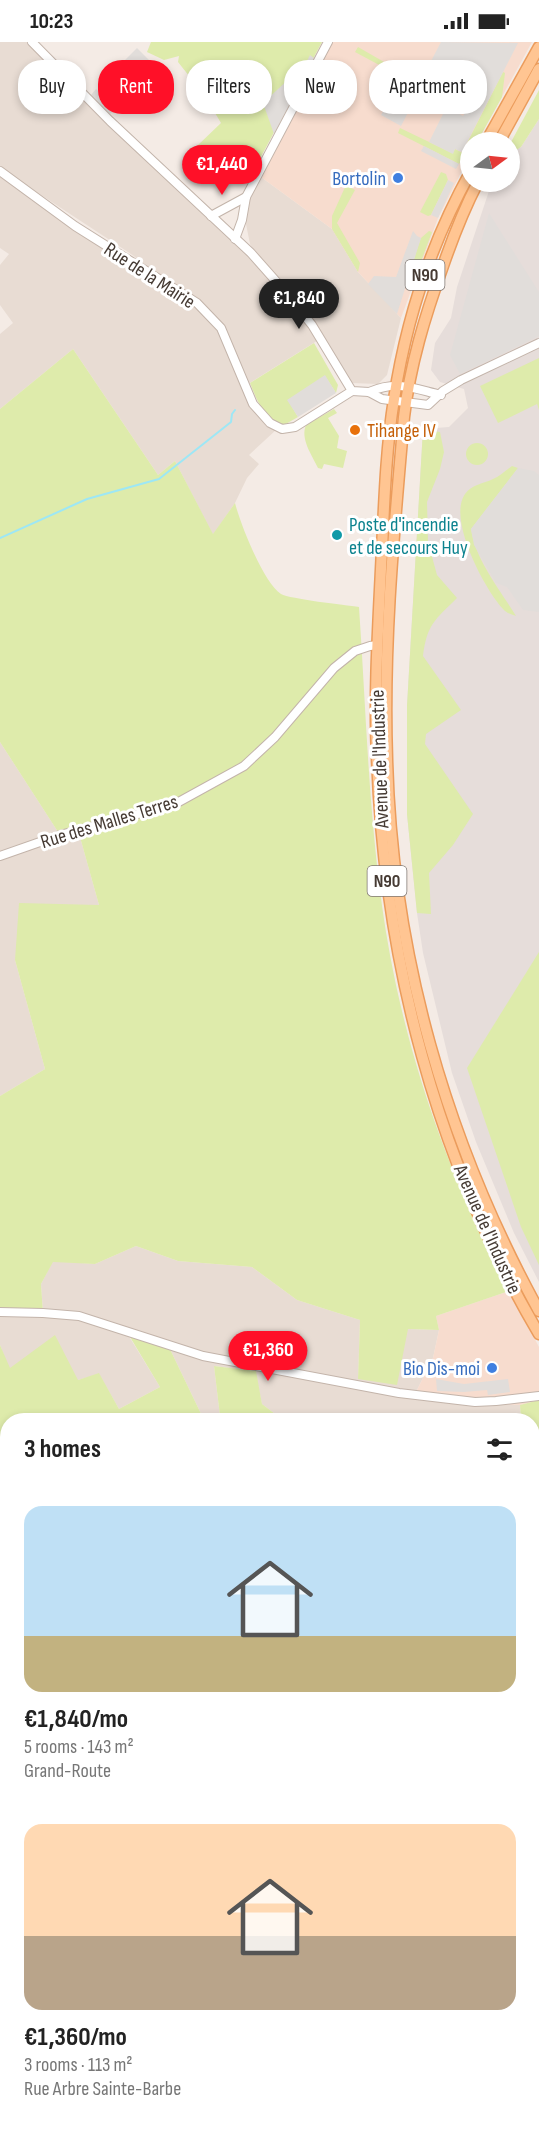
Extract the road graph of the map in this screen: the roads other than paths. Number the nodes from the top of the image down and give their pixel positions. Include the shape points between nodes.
1 (32, 42) edge
2 (328, 42) edge
3 (539, 47) edge
4 (539, 69) edge
5 (492, 132) edge
6 (504, 132) edge
7 (0, 171) edge
8 (460, 190) edge
9 (473, 192) edge
10 (246, 197) junction
11 (211, 216) junction
12 (235, 239) junction
13 (539, 343) edge
14 (396, 385) junction
15 (408, 387) junction
16 (352, 391) junction
17 (369, 392) junction
18 (441, 395) junction
19 (390, 400) junction
20 (406, 402) junction
21 (387, 629) junction
22 (377, 645) junction
23 (388, 662) junction
24 (0, 856) edge
25 (539, 1311) edge
26 (0, 1312) edge
27 (539, 1334) edge
28 (539, 1396) edge

1 - 11 street
2 - 10 street
3 - 5 main road
4 - 6 main road
7 - 16 street, Rue de la Mairie via 75,226 198,303 221,328 254,404 270,423 282,429 295,427
8 - 14 main road, Avenue de l'Industrie / N90 via 432,254
9 - 15 main road, Avenue de l'Industrie / N90 via 423,319
10 - 11 street
10 - 12 street
11 - 12 street
12 - 16 street via 312,326
13 - 18 street
14 - 15 street
14 - 17 street
14 - 19 main road, Avenue de l'Industrie / N90
15 - 18 street
15 - 20 main road, Avenue de l'Industrie / N90
16 - 17 street
17 - 19 street
18 - 20 street via 429,405
19 - 20 street
19 - 22 main road, Avenue de l'Industrie / N90
20 - 21 main road, Avenue de l'Industrie / N90
21 - 22 street
21 - 23 main road, Avenue de l'Industrie / N90
22 - 23 street
22 - 24 street, Rue des Malles Terres via 355,651 334,668 275,737 244,766 175,804
22 - 27 main road, Avenue de l'Industrie / N90 via 375,703 384,859 412,1021 456,1160 489,1240
23 - 25 main road, Avenue de l'Industrie / N90 via 387,761 393,853 416,992 448,1105 471,1168 510,1258
26 - 28 street via 79,1316 203,1356 399,1393 475,1402

